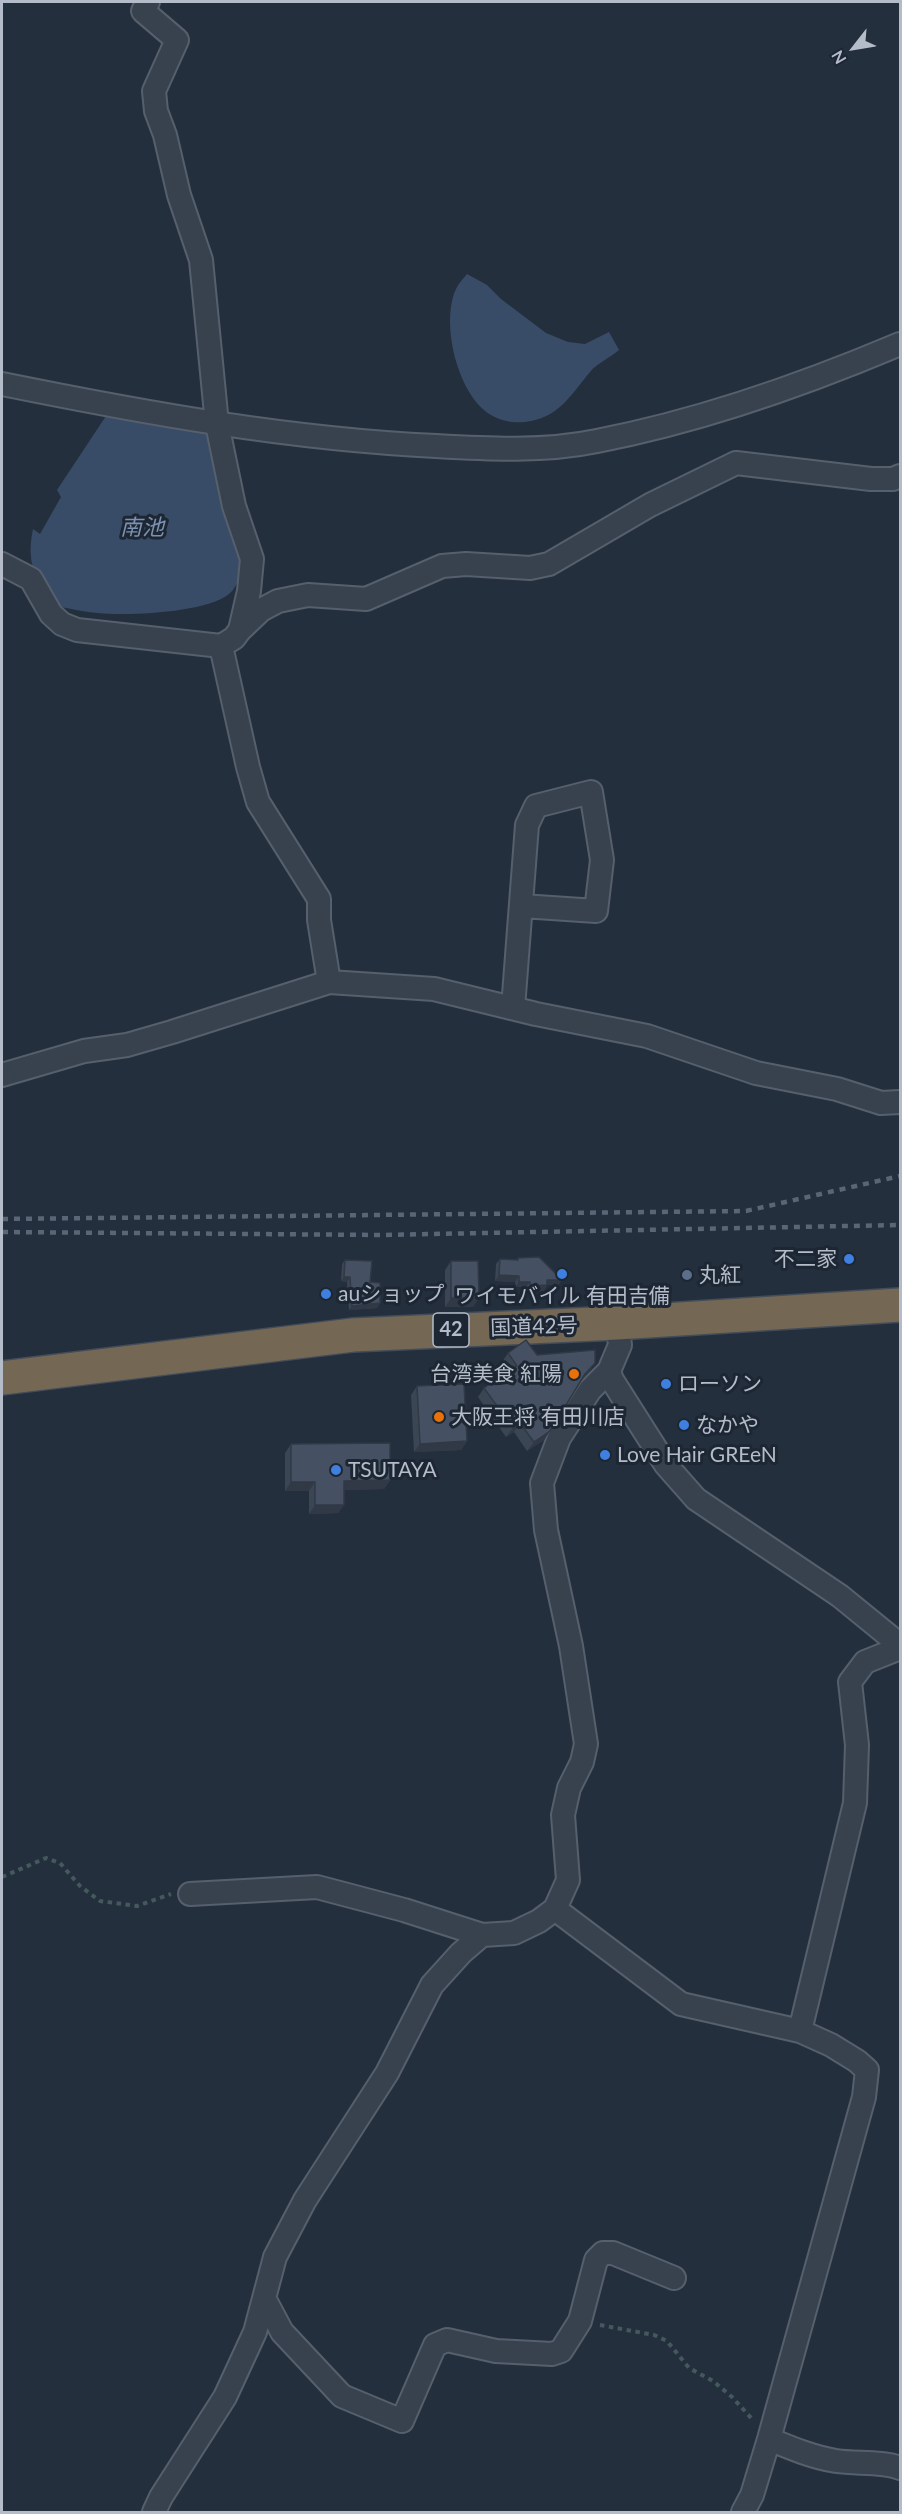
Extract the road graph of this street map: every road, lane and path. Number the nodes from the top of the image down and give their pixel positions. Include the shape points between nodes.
1 (148, 2) edge
2 (900, 344) edge
3 (2, 384) edge
4 (217, 424) junction
5 (900, 476) edge
6 (2, 564) edge
7 (240, 630) junction
8 (221, 646) junction
9 (522, 906) junction
10 (329, 981) junction
11 (513, 1008) junction
12 (2, 1075) edge
13 (900, 1102) edge
14 (900, 1305) edge
15 (617, 1323) junction
16 (609, 1371) junction
17 (2, 1381) edge
18 (900, 1647) edge
19 (2, 1877) edge
20 (190, 1894) joint
21 (555, 1909) junction
22 (482, 1935) junction
23 (800, 2031) junction
24 (674, 2278) dead end
25 (264, 2298) junction
26 (580, 2321) junction
27 (769, 2439) junction
28 (900, 2468) edge
29 (154, 2512) edge
30 (743, 2512) edge

1 - 4 street via 143,10 177,40 154,91 156,111 178,195 201,260
2 - 4 street via 778,392 596,442 486,449 382,444
3 - 4 street
4 - 7 street via 234,506 252,559
5 - 7 street via 871,479 736,463 650,505 549,564 530,568 442,566 366,599 308,595 278,601 261,610
6 - 8 street via 31,579 51,614 76,630
7 - 8 street
8 - 10 street via 258,802 319,898
9 - 9 street via 531,813 544,803 591,792 602,860 596,911
9 - 11 street
10 - 11 street via 434,989
10 - 12 street via 127,1045 84,1051
11 - 13 street via 647,1036 756,1073 837,1089 881,1103
14 - 15 highway, 国道42号 / 42
15 - 16 street via 620,1345
15 - 17 highway, 国道42号 / 42 via 353,1335 168,1356
16 - 18 street via 666,1465 696,1499 840,1596
16 - 21 street via 590,1390 559,1438 542,1483 546,1530 571,1646 586,1744 563,1815 568,1880
18 - 23 street via 865,1662 850,1682 857,1745 855,1803
19 - 20 path via 46,1858 60,1863 100,1901 137,1906 172,1893
20 - 22 street via 317,1887
21 - 22 street via 514,1932
21 - 23 street via 681,2004
22 - 25 street via 432,1985 387,2073 304,2200 275,2257
23 - 27 street via 831,2045 867,2070 864,2097
24 - 26 street via 613,2253 603,2253 596,2260
25 - 26 street via 282,2332 342,2396 402,2421 435,2344 447,2340 496,2351 552,2354 561,2351
25 - 29 street via 255,2332 225,2397
26 - 27 path via 667,2341 689,2368 732,2397
27 - 28 street via 833,2460 888,2463
27 - 30 street

